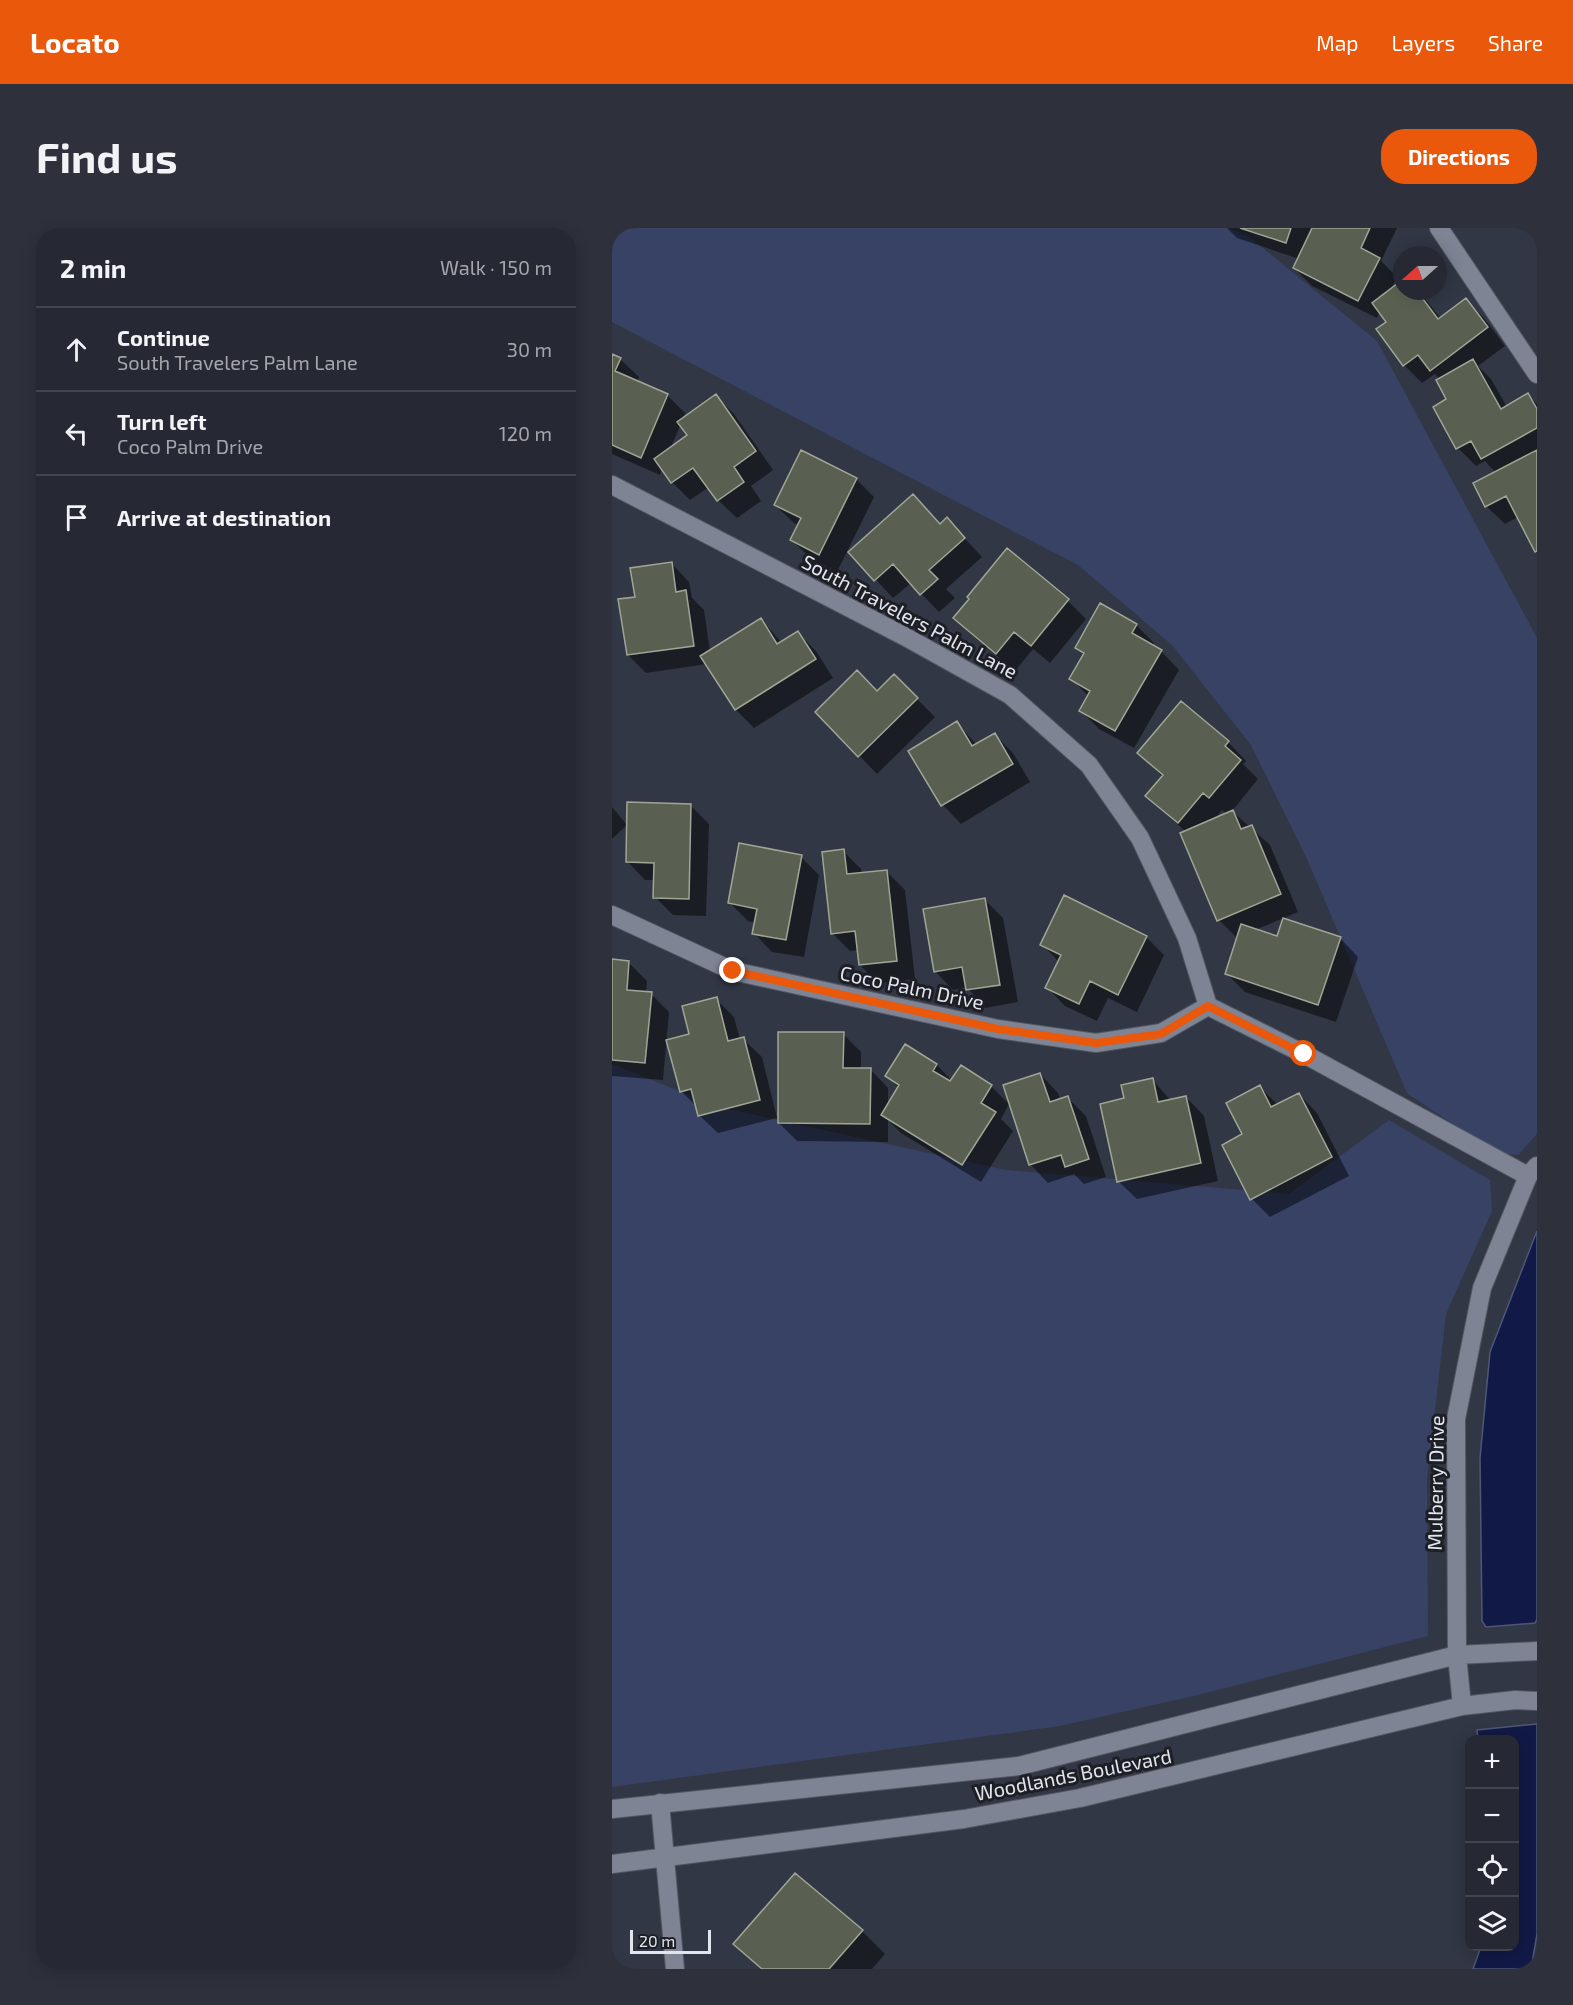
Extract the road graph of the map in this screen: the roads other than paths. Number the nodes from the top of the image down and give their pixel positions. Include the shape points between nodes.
1 (1439, 228) edge
2 (1537, 374) edge
3 (612, 485) edge
4 (612, 915) edge
5 (1208, 1006) junction
6 (1533, 1171) edge
7 (1537, 1651) edge
8 (1457, 1655) junction
9 (1537, 1701) edge
10 (1462, 1706) junction
11 (660, 1803) junction
12 (612, 1809) edge
13 (667, 1858) junction
14 (612, 1864) edge
15 (675, 1969) edge

1 - 2 street
3 - 5 street, South Travelers Palm Lane via 1010,695 1089,765 1140,838 1188,938
4 - 5 street, Coco Palm Drive via 733,971 998,1029 1096,1043 1161,1034
5 - 6 street
6 - 8 street, Mulberry Drive via 1482,1288 1456,1419
7 - 8 street, Woodlands Boulevard
8 - 10 street, Mulberry Drive
8 - 11 street, Woodlands Boulevard via 1019,1766
9 - 10 street, Woodlands Boulevard
10 - 13 street, Woodlands Boulevard via 1104,1794 964,1819
11 - 12 street, Woodlands Boulevard
11 - 13 street
13 - 14 street, Woodlands Boulevard
13 - 15 street

